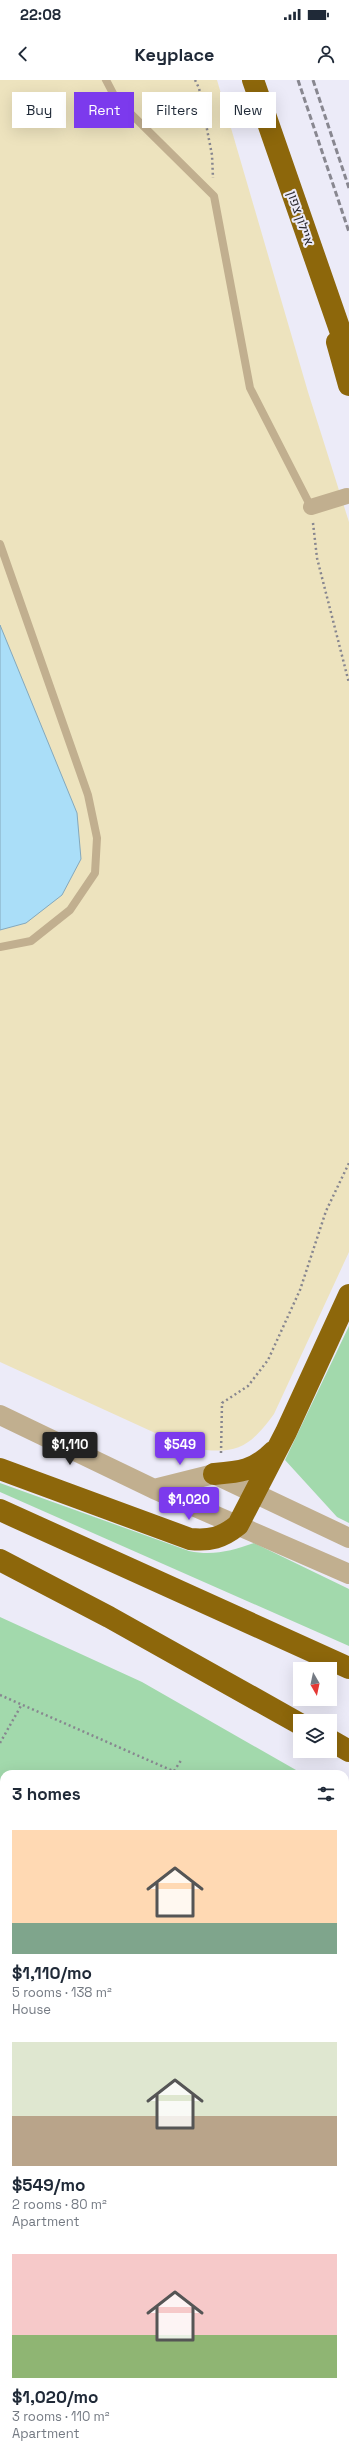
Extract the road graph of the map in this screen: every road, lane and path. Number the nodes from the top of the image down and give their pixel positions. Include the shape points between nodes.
1 (106, 80) edge
2 (195, 80) edge
3 (253, 80) edge
4 (214, 196) junction
5 (305, 229) junction
6 (349, 356) edge
7 (349, 385) edge
8 (347, 496) dead end
9 (311, 507) junction
10 (0, 544) edge
11 (349, 683) edge
12 (0, 947) edge
13 (349, 1163) edge
14 (349, 1295) edge
15 (0, 1415) edge
16 (277, 1449) junction
17 (0, 1469) edge
18 (214, 1474) junction
19 (154, 1488) junction
20 (254, 1493) junction
21 (0, 1510) edge
22 (238, 1525) junction
23 (349, 1538) edge
24 (0, 1560) edge
25 (349, 1574) edge
26 (349, 1668) edge
27 (0, 1695) edge
28 (22, 1704) junction
29 (293, 1720) edge
30 (0, 1743) edge
31 (337, 1744) edge
32 (349, 1751) edge
33 (182, 1759) dead end
34 (172, 1770) edge
35 (175, 1770) edge

1 - 4 lane via 116,99
2 - 4 path via 199,88 212,155
3 - 5 highway, איילון צפון
4 - 9 lane via 250,388
5 - 6 highway, איילון צפון
5 - 7 highway
8 - 9 street
9 - 11 path via 317,558
10 - 12 lane via 88,795 97,838 95,873 70,910 31,941
13 - 18 path via 326,1211 300,1290 268,1360 248,1386 222,1403 223,1448
14 - 16 highway
15 - 19 street
16 - 18 highway via 261,1464 241,1472
16 - 20 highway
17 - 22 highway via 190,1539 215,1539 226,1535
18 - 19 street
18 - 20 street
19 - 22 street
20 - 22 highway
20 - 23 street
21 - 26 highway
22 - 25 street
24 - 29 highway via 109,1617
27 - 28 path
28 - 30 path
28 - 34 path
31 - 32 highway
33 - 35 path

